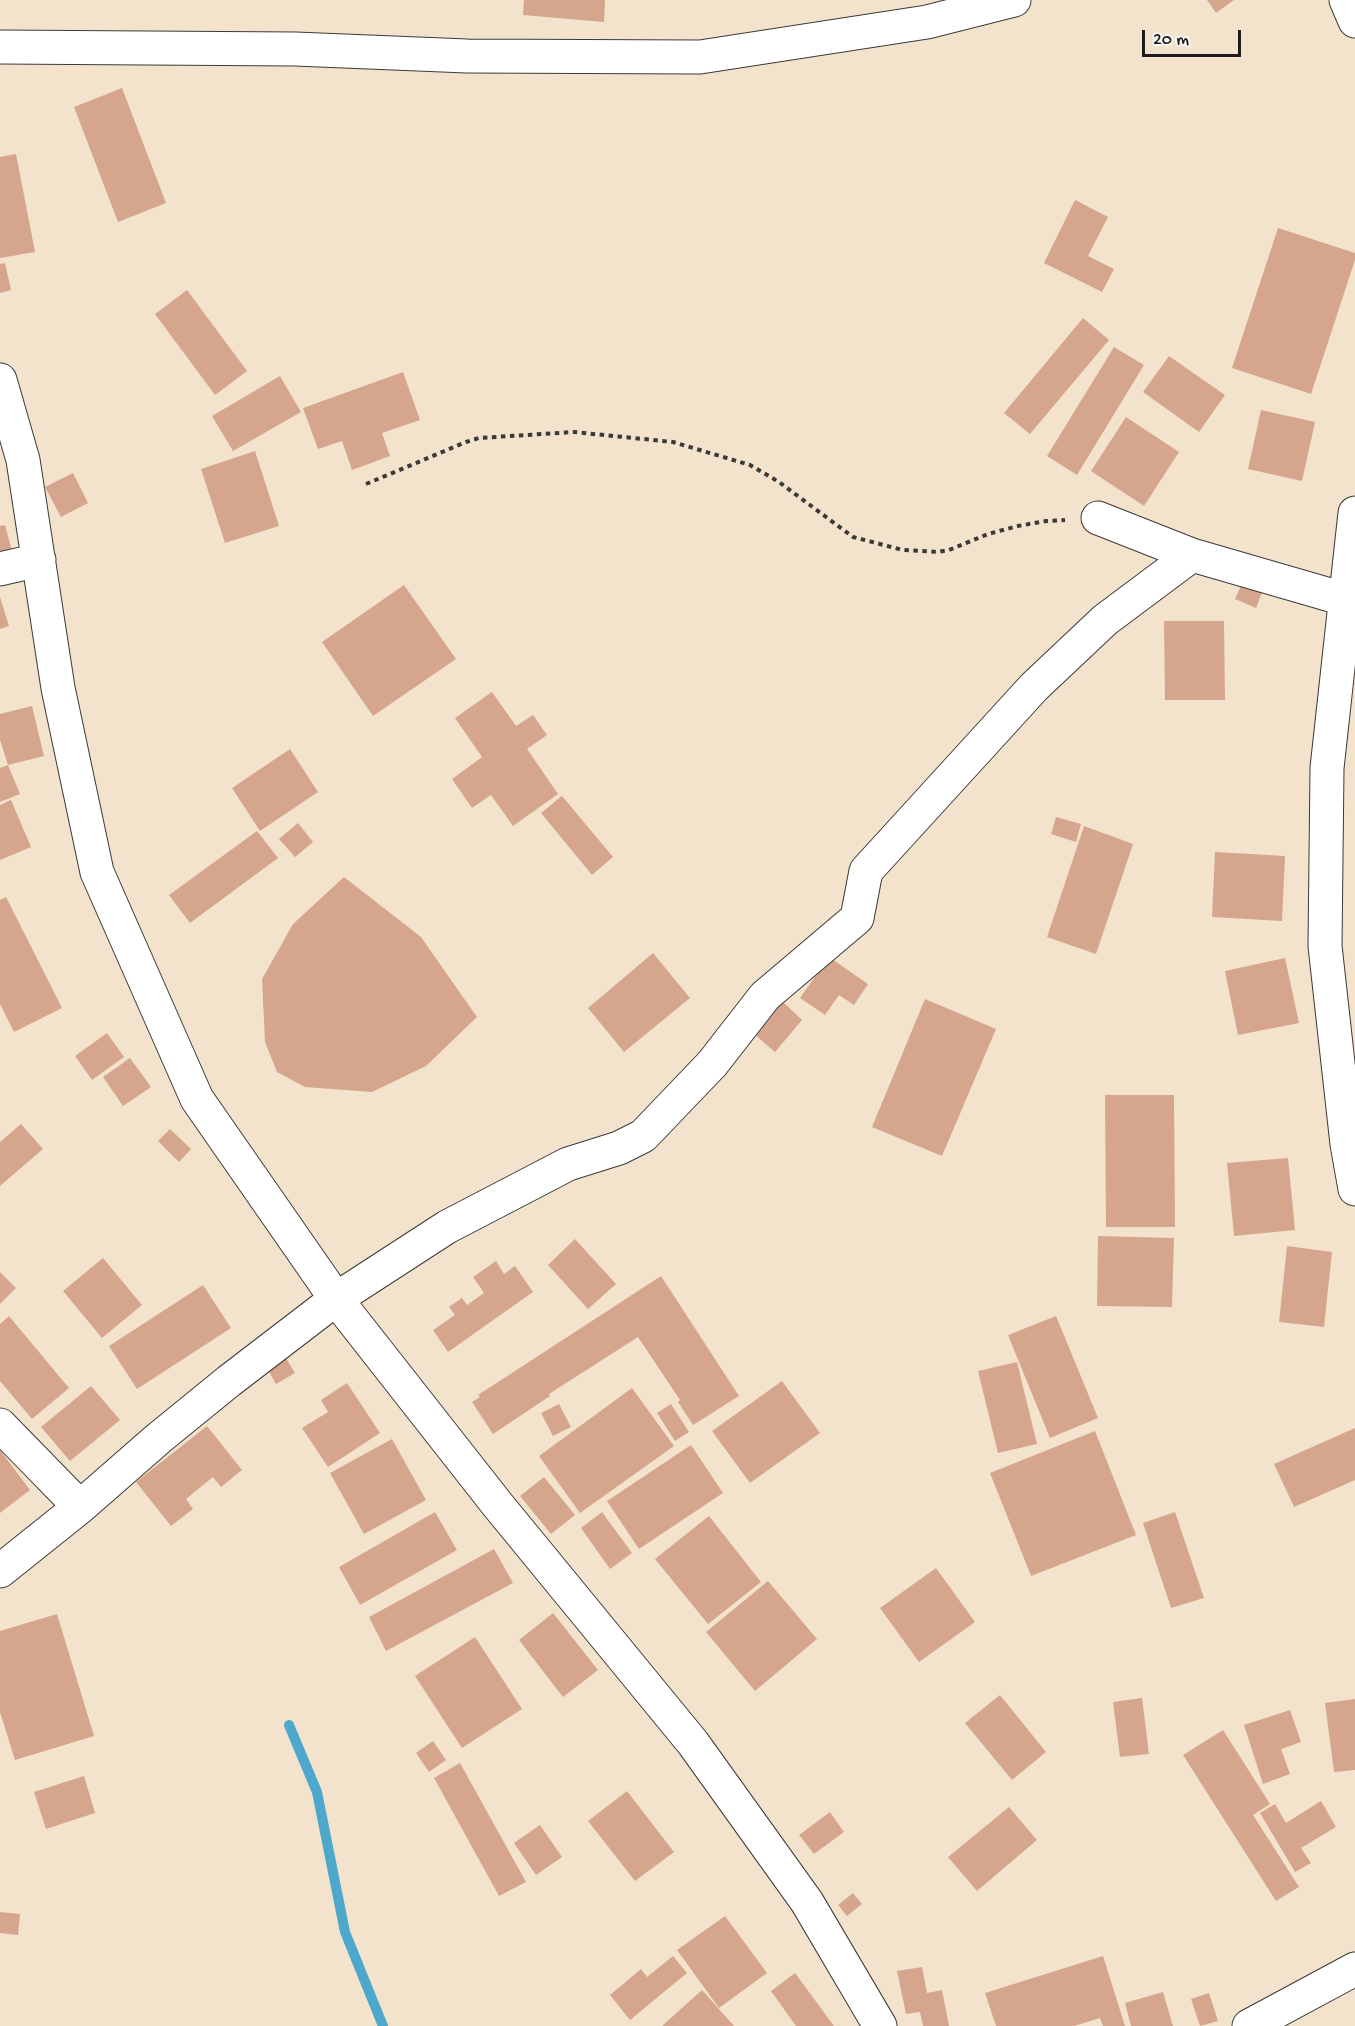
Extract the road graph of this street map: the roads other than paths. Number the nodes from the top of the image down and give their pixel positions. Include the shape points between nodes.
1 (1014, 0) edge
2 (1346, 0) edge
3 (1355, 21) edge
4 (0, 46) edge
5 (0, 380) edge
6 (1355, 513) edge
7 (1098, 518) road end
8 (1192, 555) junction
9 (39, 560) junction
10 (0, 569) edge
11 (1349, 603) edge
12 (1355, 1189) edge
13 (336, 1299) junction
14 (0, 1425) edge
15 (80, 1507) junction
16 (0, 1571) edge
17 (1355, 1969) edge
18 (880, 2026) edge
19 (1249, 2026) edge

1 - 4 street via 927,22 700,57
2 - 3 street
5 - 9 street via 23,460
6 - 11 street
7 - 8 street
8 - 11 street
8 - 13 street via 1105,620 1034,687 866,871 857,918 765,996 712,1064 643,1136 568,1164 447,1227
9 - 10 street
9 - 13 street via 58,688 97,872 197,1098
11 - 12 street via 1327,768 1325,946
13 - 15 street via 159,1438
13 - 18 street via 693,1743 807,1902
14 - 15 street
15 - 16 street
17 - 19 street

